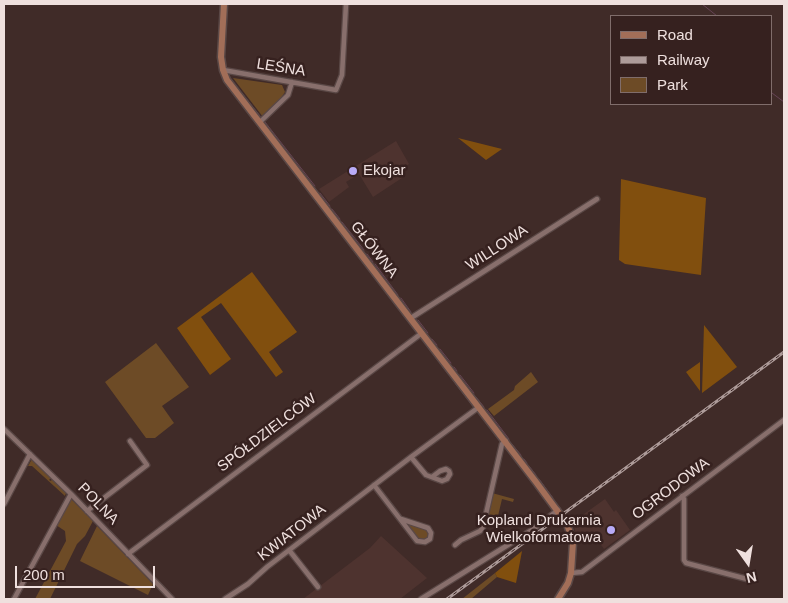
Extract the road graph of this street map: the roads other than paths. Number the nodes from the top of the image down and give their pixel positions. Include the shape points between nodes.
1 (224, 4) edge
2 (346, 4) edge
3 (224, 72) junction
4 (292, 82) junction
5 (260, 122) junction
6 (597, 199) dead end
7 (411, 318) junction
8 (422, 333) junction
9 (479, 408) junction
10 (784, 420) edge
11 (5, 431) edge
12 (4, 437) edge
13 (130, 441) dead end
14 (506, 442) junction
15 (30, 454) junction
16 (411, 457) junction
17 (432, 477) dead end
18 (374, 485) junction
19 (71, 494) junction
20 (682, 496) junction
21 (4, 504) edge
22 (558, 510) junction
23 (87, 511) junction
24 (401, 519) junction
25 (455, 545) dead end
26 (289, 550) junction
27 (128, 554) junction
28 (571, 573) junction
29 (747, 578) dead end
30 (318, 587) dead end
31 (14, 599) edge
32 (172, 599) edge
33 (225, 599) edge
34 (421, 599) edge
35 (558, 599) edge

1 - 3 street via 221,51
2 - 4 street, LEŚNA via 342,75 336,90
3 - 4 street, LEŚNA
3 - 5 street, GŁÓWNA
4 - 5 street via 288,95
5 - 7 street, GŁÓWNA
6 - 7 street, WILLOWA
7 - 8 street, GŁÓWNA
8 - 9 street, GŁÓWNA
8 - 27 street, SPÓŁDZIELCÓW
9 - 14 street, GŁÓWNA
9 - 16 street, KWIATOWA
10 - 20 street, OGRODOWA
11 - 12 street
11 - 15 street, POLNA
13 - 23 street via 147,465
14 - 22 street, GŁÓWNA
14 - 25 street via 502,444 483,527
15 - 19 street, POLNA
15 - 21 street
16 - 17 street via 422,471
16 - 18 street, KWIATOWA
18 - 24 street
18 - 26 street, KWIATOWA
19 - 23 street, POLNA
19 - 31 street
20 - 28 street, OGRODOWA via 582,572
20 - 29 street via 686,563
22 - 28 street, GŁÓWNA via 572,537
22 - 34 street via 532,530
23 - 27 street, POLNA
24 - 24 street via 419,542 430,539 428,528
26 - 30 street
26 - 33 street, KWIATOWA
27 - 32 street, POLNA
28 - 35 street, GŁÓWNA

